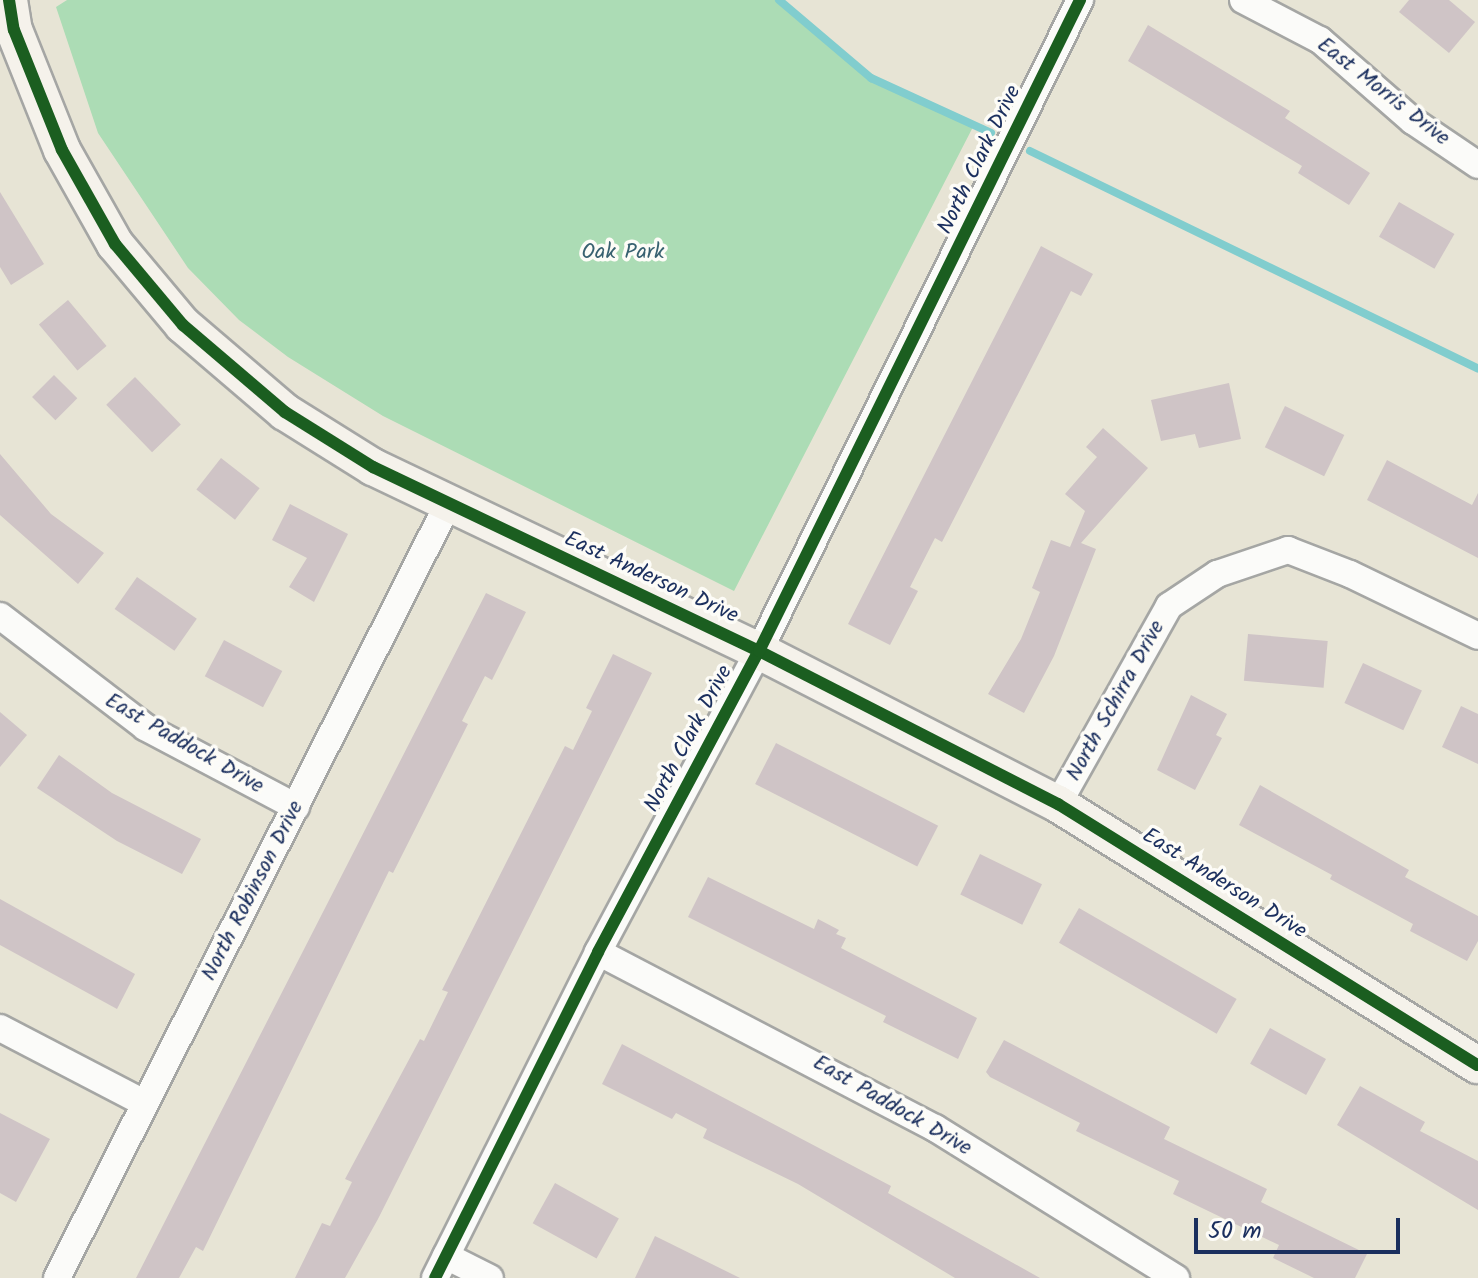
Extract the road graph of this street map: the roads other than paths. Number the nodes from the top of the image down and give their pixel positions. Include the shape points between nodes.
1 (9, 0) edge
2 (1080, 0) edge
3 (1243, 0) edge
4 (1478, 165) edge
5 (448, 504) junction
6 (0, 616) edge
7 (1478, 636) edge
8 (759, 651) junction
9 (1058, 804) junction
10 (296, 807) junction
11 (598, 952) junction
12 (0, 1028) edge
13 (1478, 1065) edge
14 (144, 1103) junction
15 (441, 1267) edge
16 (57, 1278) edge
17 (490, 1278) edge
18 (1176, 1278) edge

1 - 5 street, East Anderson Drive via 14,30 62,150 115,244 143,280 213,355 285,412 337,447
2 - 8 street, North Clark Drive
3 - 4 street, East Morris Drive via 1320,40 1413,121
5 - 8 street, East Anderson Drive
5 - 10 street, North Robinson Drive
6 - 10 street, East Paddock Drive via 145,727
7 - 9 street, North Schirra Drive via 1288,550 1217,574 1169,606
8 - 9 street, East Anderson Drive
8 - 11 street, North Clark Drive
9 - 13 street, East Anderson Drive
10 - 14 street, North Robinson Drive
11 - 15 street, North Clark Drive
11 - 18 street, East Paddock Drive via 935,1128
12 - 14 street
14 - 16 street, North Robinson Drive
15 - 17 street

